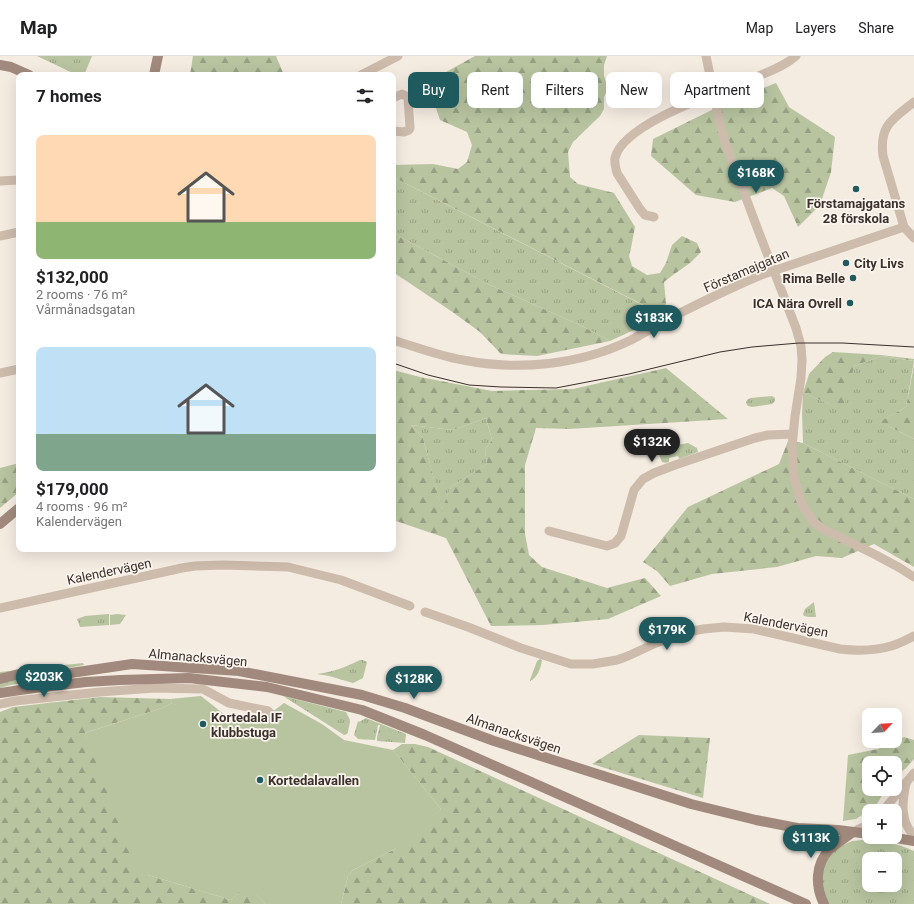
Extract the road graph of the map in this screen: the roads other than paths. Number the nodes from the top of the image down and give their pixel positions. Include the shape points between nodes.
1 (158, 56) edge
2 (398, 56) edge
3 (706, 56) edge
4 (796, 56) edge
5 (0, 65) edge
6 (21, 72) edge
7 (155, 72) edge
8 (367, 72) edge
9 (709, 72) edge
10 (764, 74) edge
11 (396, 97) edge
12 (914, 102) edge
13 (678, 108) edge
14 (717, 108) edge
15 (396, 131) edge
16 (16, 180) edge
17 (0, 181) edge
18 (654, 217) dead end
19 (904, 227) junction
20 (16, 233) edge
21 (0, 236) edge
22 (914, 238) edge
23 (774, 270) junction
24 (396, 341) edge
25 (16, 370) edge
26 (0, 373) edge
27 (793, 434) junction
28 (16, 511) edge
29 (0, 524) edge
30 (549, 532) dead end
31 (914, 577) edge
32 (410, 606) dead end
33 (0, 608) edge
34 (425, 612) dead end
35 (914, 636) edge
36 (0, 679) edge
37 (0, 693) edge
38 (0, 704) edge
39 (275, 718) dead end
40 (914, 774) edge
41 (906, 783) junction
42 (889, 804) edge
43 (862, 828) edge
44 (853, 832) junction
45 (862, 833) edge
46 (914, 836) edge
47 (902, 839) edge
48 (914, 841) edge
49 (806, 904) edge
50 (824, 904) edge

1 - 7 main road
2 - 8 street
3 - 9 street
4 - 10 street via 782,66
5 - 6 main road
11 - 15 street via 402,94 408,98 410,128 405,132
12 - 19 street via 893,118 884,132 882,145
13 - 18 street via 627,139 618,149 615,158 617,173 640,209 645,215
14 - 23 street via 733,163
16 - 17 street
19 - 22 street
19 - 23 street, Förstamajgatan
20 - 21 street
23 - 24 street, Förstamajgatan via 678,314 631,340 564,361 527,365 486,364 449,357
23 - 27 street via 801,346 801,378
25 - 26 street
27 - 30 street via 755,438 675,465 643,479 634,490 621,536 615,543 607,546
27 - 31 street via 796,486 802,506 814,522
28 - 29 main road
32 - 33 street, Kalendervägen via 340,579 288,567 223,565 182,568
34 - 35 street, Kalendervägen via 521,648 571,664 585,665 616,660 692,631 724,627 754,629 854,650 892,646
36 - 44 main road, Almanacksvägen via 19,674 50,675 132,664 239,671 369,697 494,741 691,804 797,828
37 - 49 main road, Almanacksvägen via 93,682 189,678 266,687 362,710 432,738
38 - 39 street via 154,688 203,689 229,703 268,712
40 - 41 street
41 - 42 street
41 - 46 street via 904,816 907,827
43 - 44 street
44 - 45 main road, Almanacksvägen
44 - 50 main road via 829,850 822,862 818,887
47 - 48 main road

